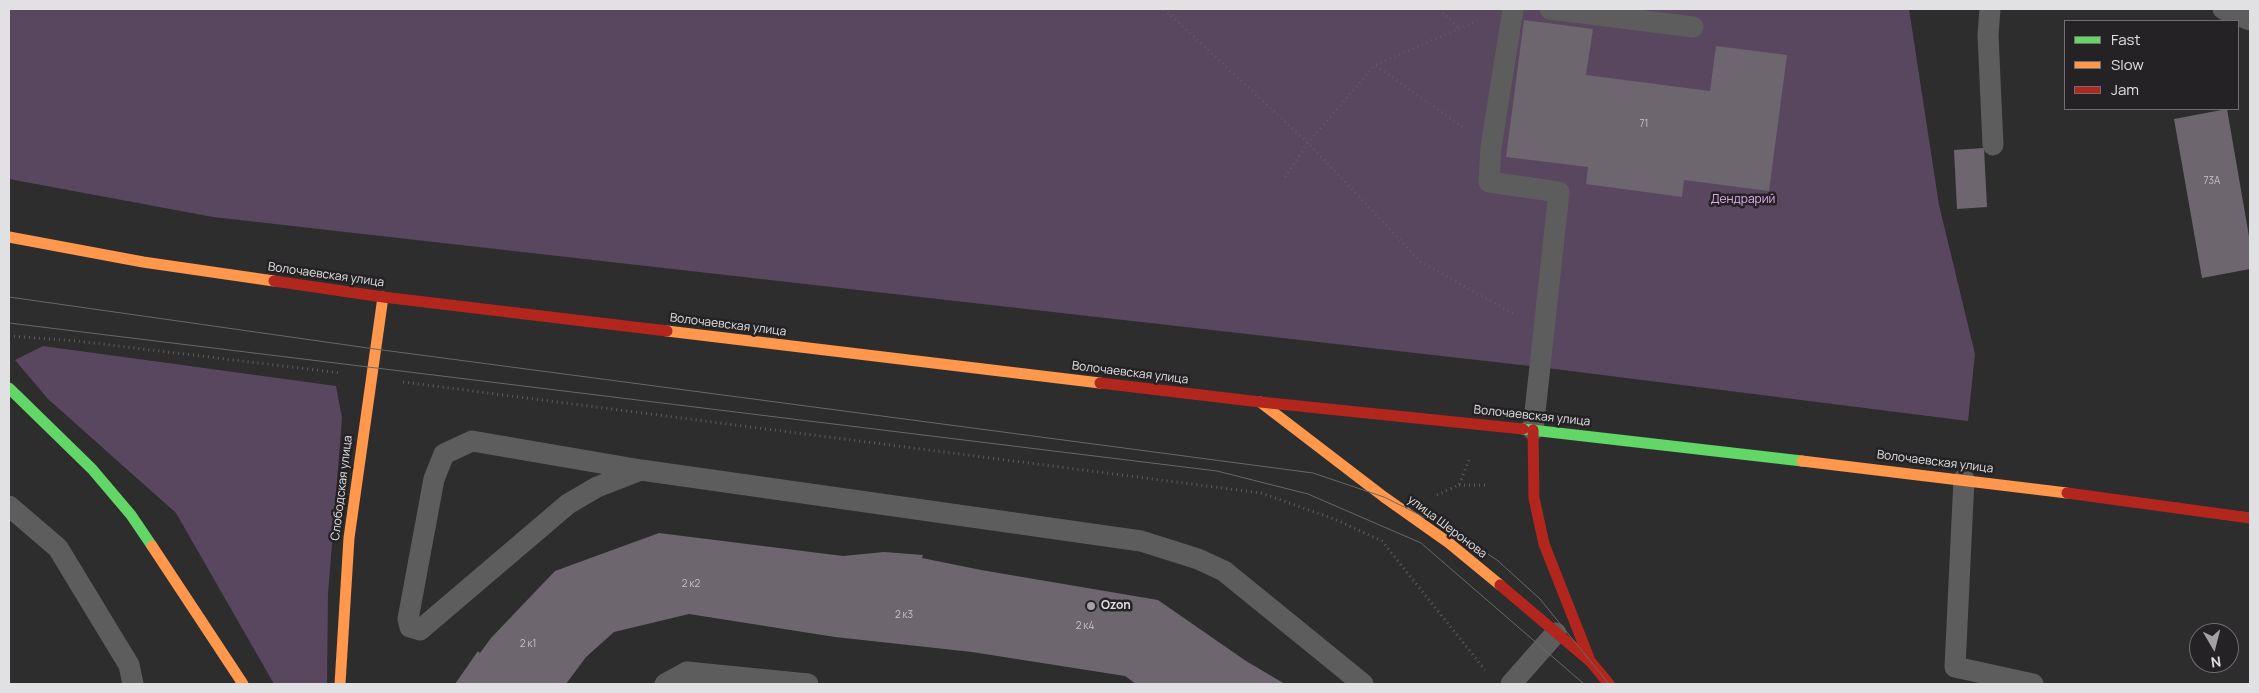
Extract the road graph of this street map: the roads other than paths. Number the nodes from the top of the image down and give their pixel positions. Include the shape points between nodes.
1 (1512, 9) edge
2 (1550, 9) edge
3 (1990, 9) edge
4 (2223, 9) edge
5 (2250, 20) edge
6 (1693, 27) dead end
7 (1993, 145) dead end
8 (9, 237) edge
9 (383, 297) junction
10 (9, 388) edge
11 (1260, 402) junction
12 (1533, 430) junction
13 (641, 470) junction
14 (1964, 479) junction
15 (9, 506) edge
16 (2250, 518) edge
17 (1556, 633) junction
18 (1591, 662) junction
19 (1954, 676) edge
20 (133, 684) edge
21 (243, 684) edge
22 (340, 684) edge
23 (665, 684) edge
24 (808, 684) edge
25 (1363, 684) edge
26 (1511, 684) edge
27 (1609, 684) edge
28 (2033, 684) edge

1 - 12 lane via 1491,147 1489,182 1559,192
2 - 6 lane
3 - 7 lane via 1988,35
4 - 5 lane
8 - 9 main road, Волочаевская улица via 143,262
9 - 11 main road, Волочаевская улица
9 - 22 main road, Слободская улица via 349,538
10 - 21 main road via 92,469 131,515
11 - 12 main road, Волочаевская улица
11 - 17 main road, улица Шеронова via 1448,543
12 - 14 main road, Волочаевская улица
12 - 18 main road via 1534,498 1544,544
13 - 13 lane via 597,487 568,504 420,630 410,627 408,619 434,479 444,454 472,441
13 - 25 lane via 1141,541 1224,571
14 - 16 main road, Волочаевская улица
14 - 19 lane
15 - 20 lane via 58,548 129,665
17 - 18 main road, улица Шеронова
17 - 26 lane
18 - 27 main road, улица Шеронова
19 - 28 lane
23 - 24 lane via 687,672

